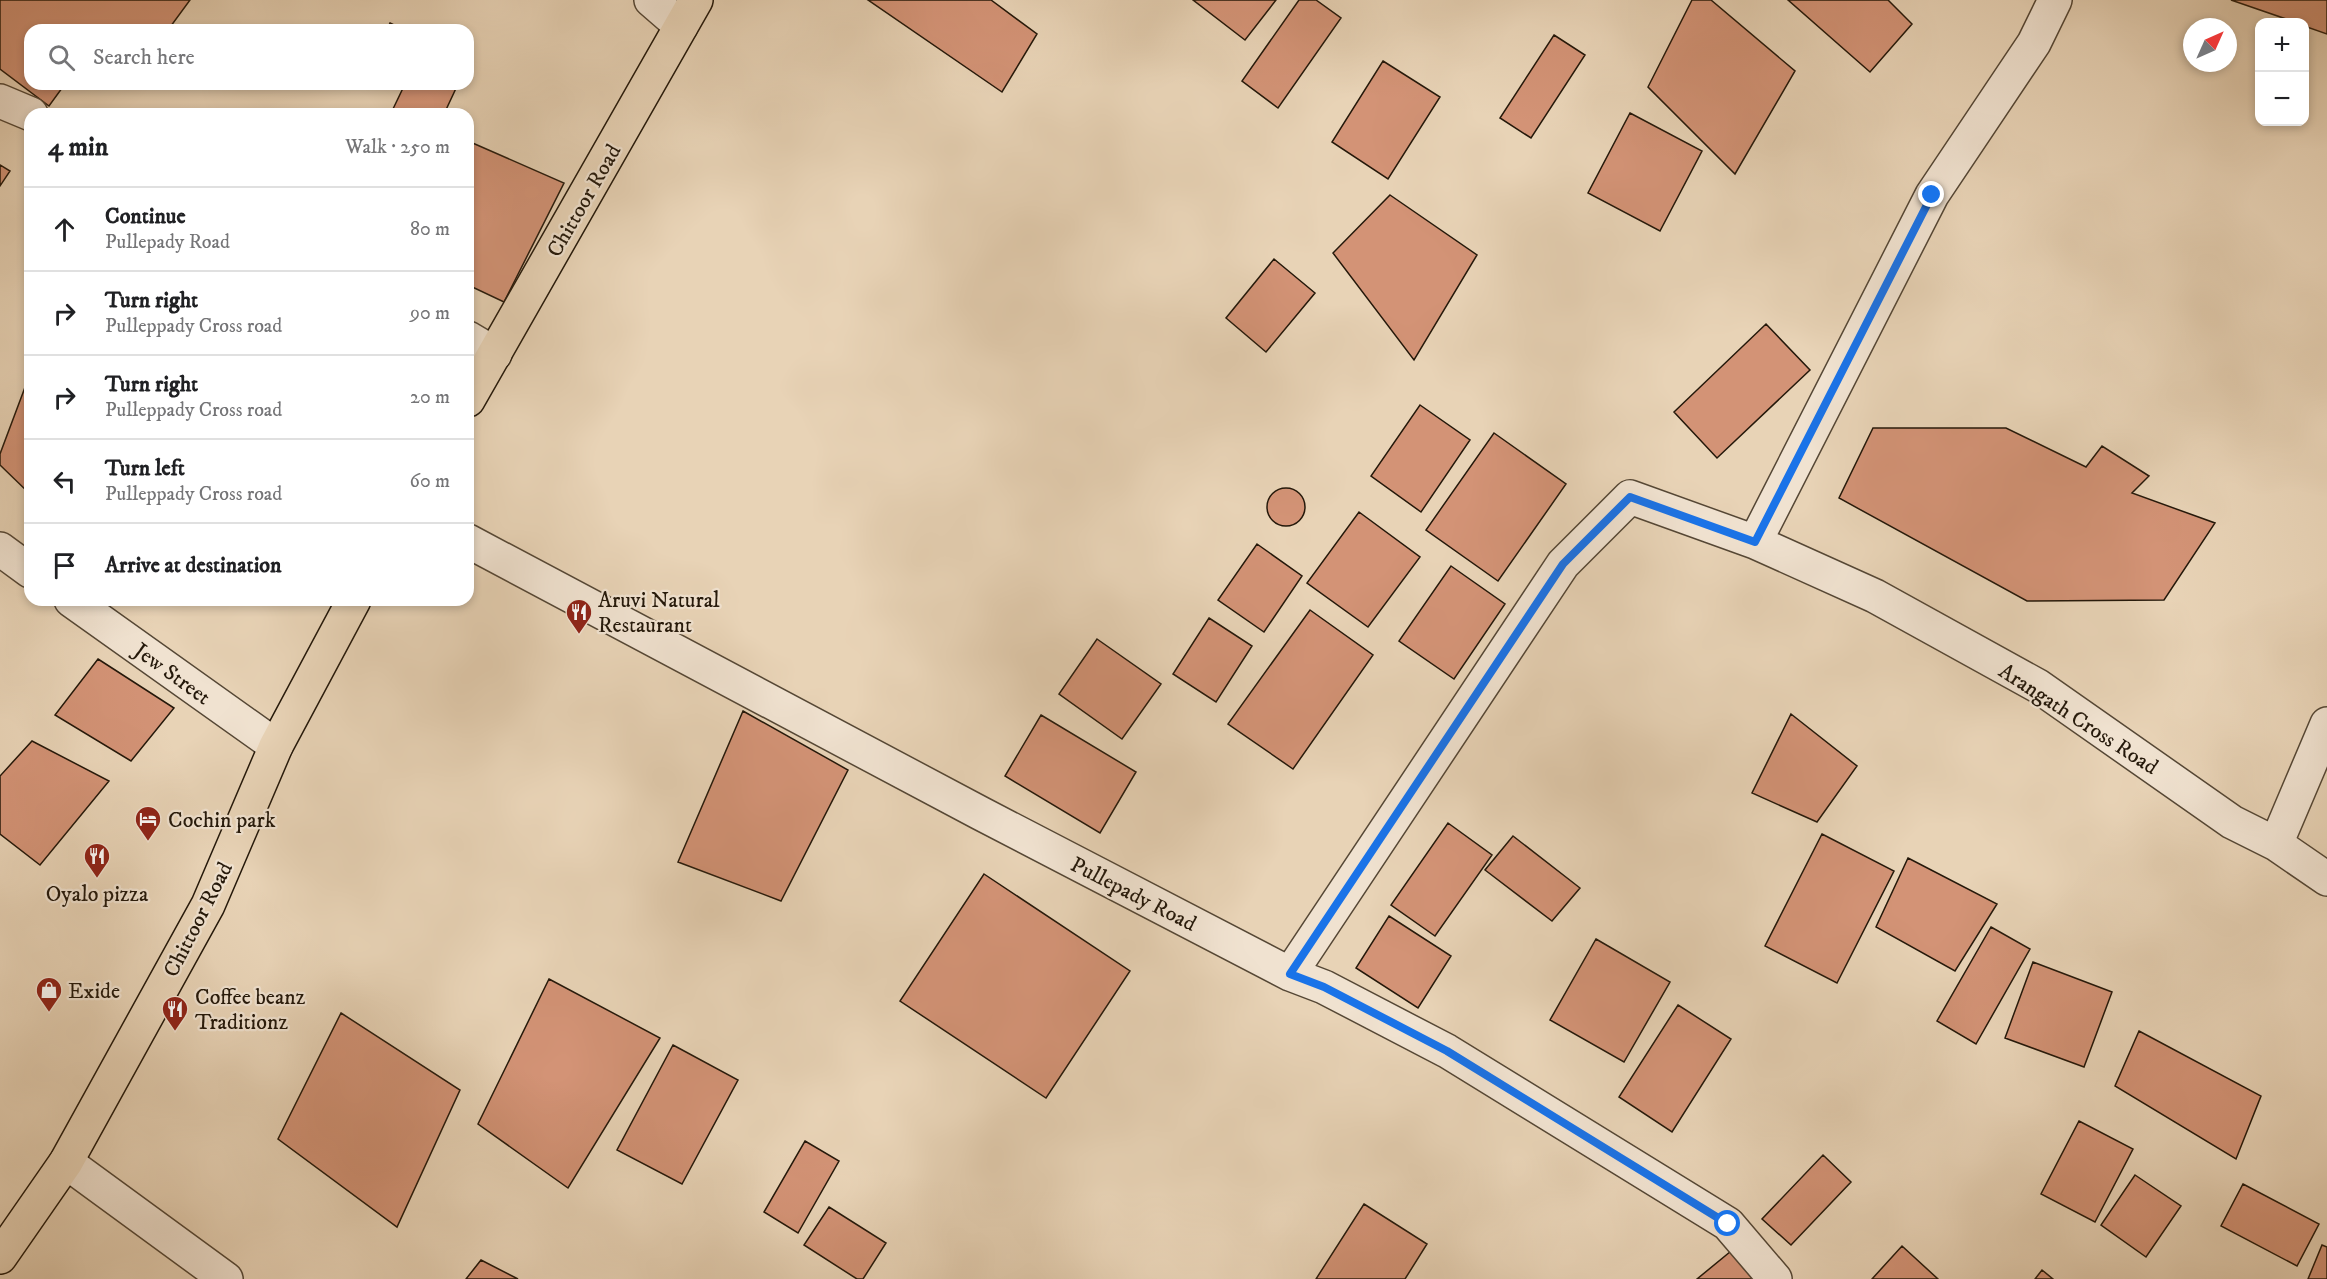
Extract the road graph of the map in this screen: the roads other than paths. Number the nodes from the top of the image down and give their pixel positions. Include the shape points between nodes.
1 (651, 0) edge
2 (2055, 0) edge
3 (689, 13) edge
4 (0, 101) edge
5 (24, 111) edge
6 (482, 346) edge
7 (474, 377) edge
8 (1755, 542) junction
9 (474, 544) edge
10 (0, 549) edge
11 (24, 567) edge
12 (79, 606) edge
13 (351, 606) edge
14 (2327, 724) edge
15 (276, 746) junction
16 (2276, 844) junction
17 (2327, 879) edge
18 (1290, 974) junction
19 (66, 1162) junction
20 (6, 1236) edge
21 (226, 1279) edge
22 (1775, 1279) edge

1 - 3 street
2 - 8 street via 2034,43 1932,195
3 - 6 main road, Chittoor Road
4 - 5 street
6 - 7 main road, Chittoor Road
8 - 16 street, Arangath Cross Road via 1875,596 2038,686 2232,822
8 - 18 street, Arangath Cross Road via 1630,497 1563,564
9 - 18 street, Pullepady Road
10 - 11 street
12 - 15 street, Jew Street
13 - 15 main road, Chittoor Road
14 - 16 street
15 - 19 main road, Chittoor Road via 208,905
16 - 17 street, Arangath Cross Road
18 - 22 street, Pullepady Road via 1324,987 1447,1051 1728,1224
19 - 20 main road, Chittoor Road
19 - 21 street

